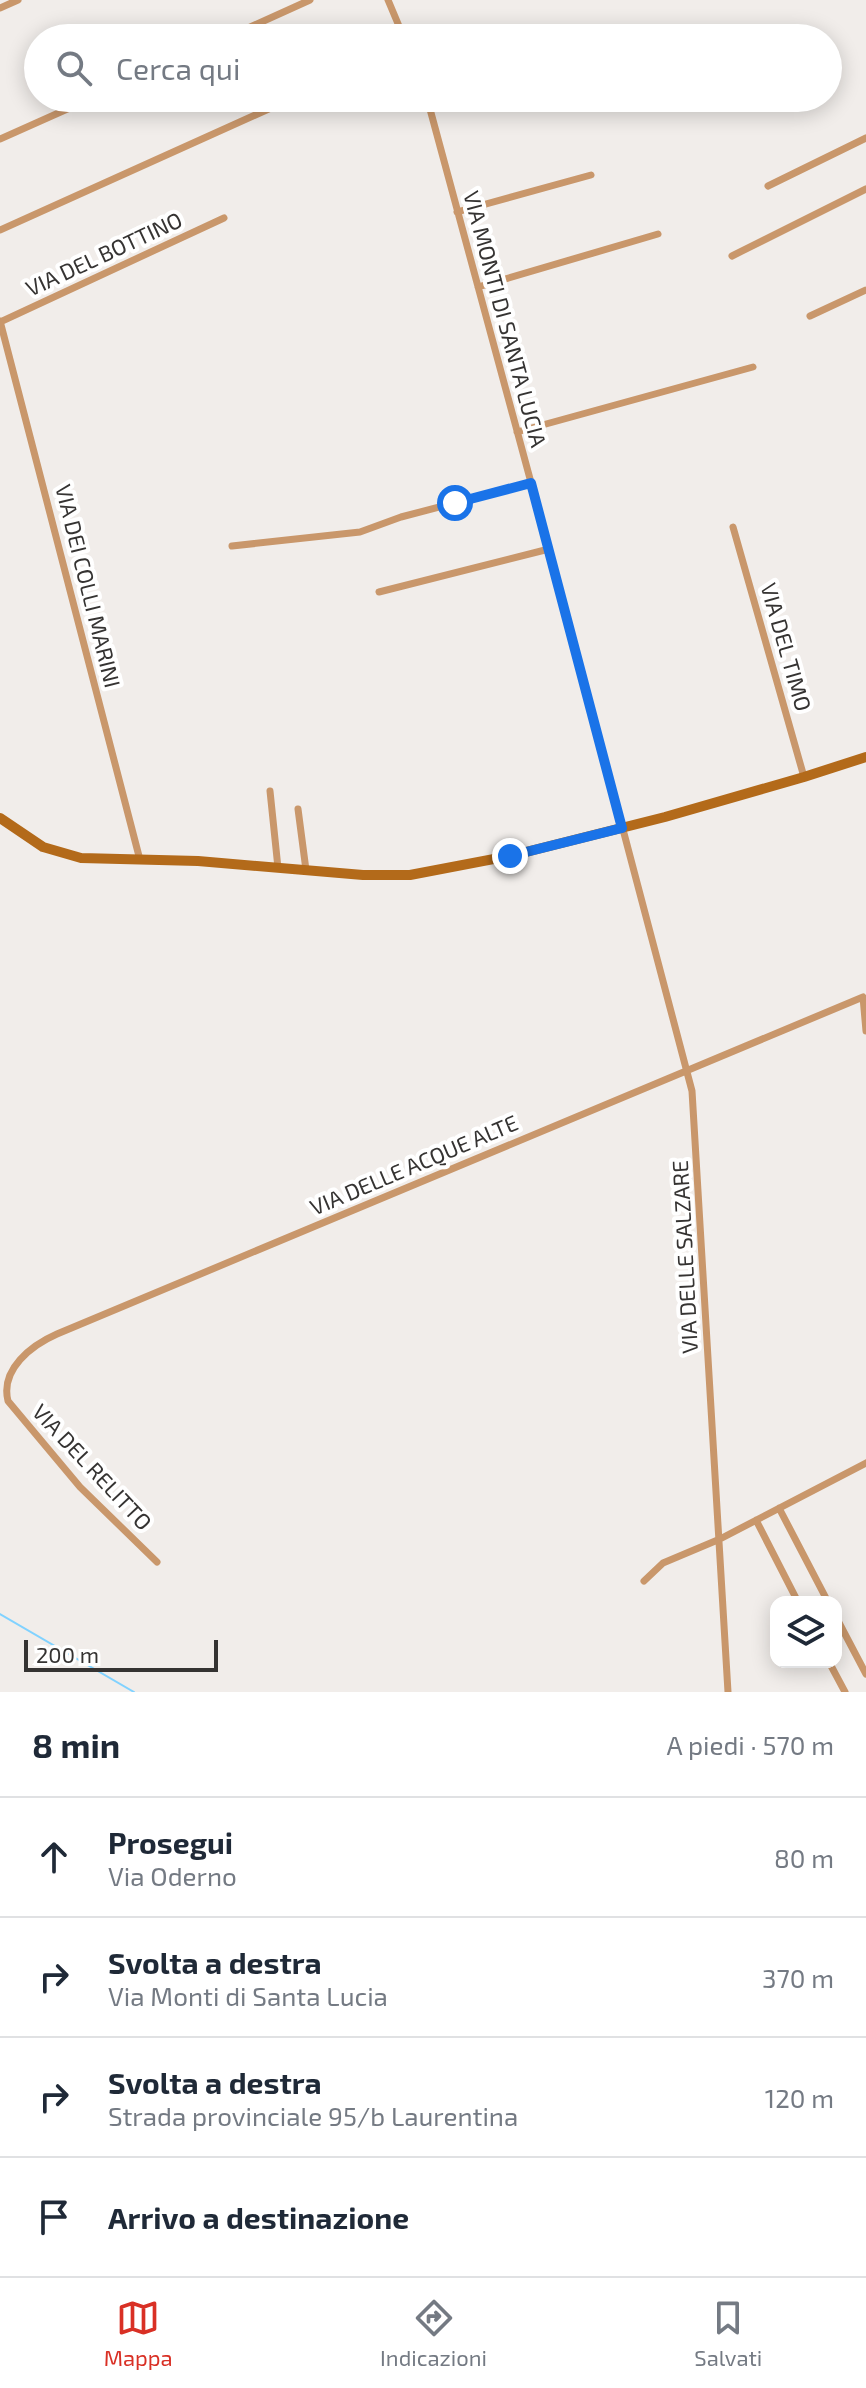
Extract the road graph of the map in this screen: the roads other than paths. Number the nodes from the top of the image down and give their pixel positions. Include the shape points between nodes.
1 (18, 0) edge
2 (310, 0) edge
3 (388, 0) edge
4 (0, 8) edge
5 (257, 24) edge
6 (398, 24) edge
7 (61, 112) edge
8 (262, 112) edge
9 (431, 112) edge
10 (866, 138) edge
11 (0, 139) edge
12 (591, 175) dead end
13 (768, 186) dead end
14 (866, 189) edge
15 (457, 212) junction
16 (224, 218) dead end
17 (0, 230) edge
18 (658, 234) dead end
19 (732, 256) dead end
20 (478, 287) junction
21 (866, 290) edge
22 (810, 316) dead end
23 (0, 322) edge
24 (753, 367) dead end
25 (517, 432) junction
26 (531, 483) junction
27 (733, 527) dead end
28 (232, 546) dead end
29 (549, 549) junction
30 (379, 592) dead end
31 (866, 757) edge
32 (804, 777) junction
33 (270, 791) dead end
34 (298, 809) dead end
35 (0, 818) edge
36 (622, 828) junction
37 (140, 860) junction
38 (278, 868) junction
39 (306, 870) junction
40 (866, 1031) edge
41 (687, 1070) junction
42 (5, 1394) joint
43 (866, 1463) edge
44 (779, 1508) junction
45 (756, 1520) junction
46 (720, 1539) junction
47 (157, 1562) dead end
48 (644, 1581) dead end
49 (795, 1596) edge
50 (825, 1596) edge
51 (842, 1628) edge
52 (832, 1668) edge
53 (866, 1674) edge
54 (728, 1692) edge
55 (845, 1692) edge

1 - 4 street
2 - 5 street
3 - 6 street
7 - 11 street
8 - 17 street
9 - 15 street, VIA MONTI DI SANTA LUCIA
10 - 13 street
12 - 15 street
14 - 19 street
15 - 20 street, VIA MONTI DI SANTA LUCIA
16 - 23 street, VIA DEL BOTTINO
18 - 20 street
20 - 25 street, VIA MONTI DI SANTA LUCIA
21 - 22 street
23 - 37 street, VIA DEI COLLI MARINI
24 - 25 street
25 - 26 street, VIA MONTI DI SANTA LUCIA
26 - 28 street via 360,532
26 - 29 street, VIA MONTI DI SANTA LUCIA
27 - 32 street, VIA DEL TIMO
29 - 30 street
29 - 36 street, VIA MONTI DI SANTA LUCIA
31 - 32 main road
32 - 36 main road
33 - 38 street
34 - 39 street
35 - 37 main road via 35,843 65,855
36 - 39 main road via 421,874
36 - 41 street, VIA DELLE SALZARE
37 - 38 main road
38 - 39 main road
40 - 41 street, VIA DELLE ACQUE ALTE via 863,997
41 - 42 street, VIA DELLE ACQUE ALTE via 48,1338 13,1365
41 - 46 street, VIA DELLE SALZARE via 694,1109
42 - 47 street, VIA DEL RELITTO via 80,1487
43 - 44 street
44 - 45 street
44 - 50 street
45 - 46 street
45 - 49 street
46 - 48 street via 663,1563
46 - 54 street, VIA DELLE SALZARE
51 - 53 street
52 - 55 street

